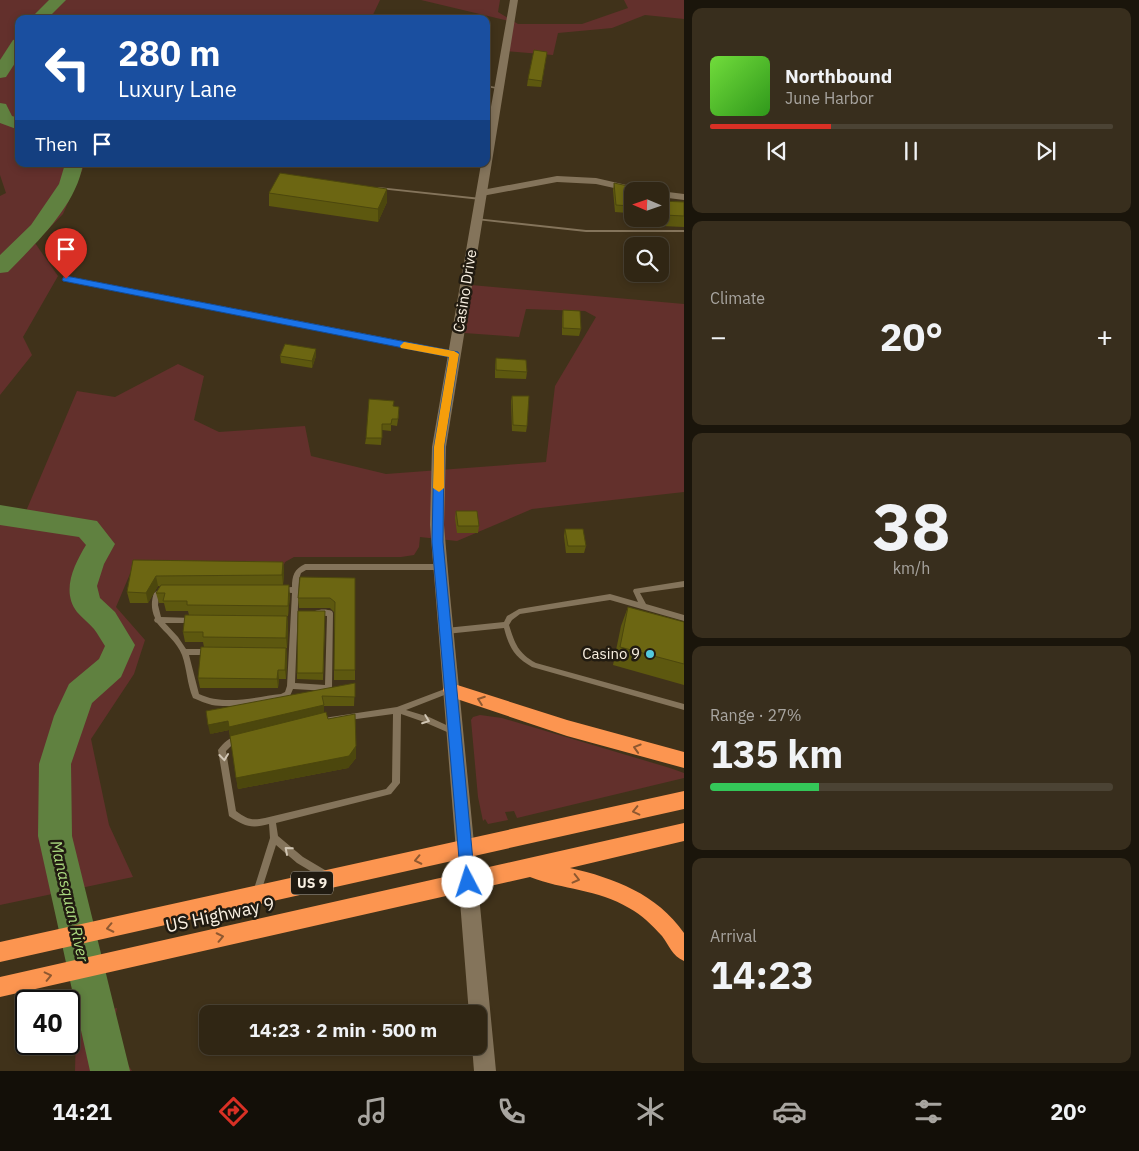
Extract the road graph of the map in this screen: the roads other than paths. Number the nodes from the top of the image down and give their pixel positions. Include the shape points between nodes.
1 (514, 0) edge
2 (492, 87) edge
3 (490, 109) edge
4 (485, 167) edge
5 (371, 187) edge
6 (624, 187) edge
7 (669, 195) edge
8 (482, 196) junction
9 (684, 197) edge
10 (477, 219) junction
11 (684, 230) edge
12 (66, 279) dead end
13 (454, 354) junction
14 (440, 567) junction
15 (684, 584) edge
16 (170, 590) edge
17 (272, 590) edge
18 (295, 590) junction
19 (643, 606) junction
20 (294, 613) junction
21 (303, 613) edge
22 (312, 613) edge
23 (684, 618) edge
24 (158, 620) junction
25 (196, 620) edge
26 (284, 621) edge
27 (293, 621) junction
28 (506, 624) junction
29 (445, 631) junction
30 (184, 652) junction
31 (214, 652) edge
32 (282, 653) edge
33 (292, 653) junction
34 (291, 686) junction
35 (451, 690) junction
36 (684, 707) edge
37 (396, 710) junction
38 (313, 722) edge
39 (455, 732) junction
40 (249, 737) edge
41 (684, 760) edge
42 (684, 800) edge
43 (272, 820) junction
44 (684, 832) edge
45 (274, 838) junction
46 (465, 850) junction
47 (529, 868) junction
48 (332, 879) junction
49 (468, 882) junction
50 (256, 895) junction
51 (0, 952) edge
52 (684, 952) edge
53 (0, 987) edge
54 (485, 1071) edge

1 - 2 street, Casino Drive
2 - 3 street, Casino Drive
4 - 8 street, Casino Drive
5 - 8 lane
6 - 8 street via 596,181 557,179
7 - 9 street
8 - 10 street, Casino Drive
10 - 11 lane via 586,231
10 - 13 street, Casino Drive
12 - 13 street
13 - 14 street, Casino Drive via 439,447 437,525
14 - 18 lane via 305,567 295,576
14 - 29 street, Casino Drive
15 - 19 lane via 636,591
16 - 24 lane via 160,590 156,595 153,605
17 - 18 lane
18 - 20 lane
19 - 23 lane
19 - 28 lane via 610,597 519,612
20 - 21 lane
20 - 27 lane
22 - 34 lane via 330,613 328,688
24 - 25 lane
24 - 30 lane
26 - 27 lane
27 - 33 lane
28 - 29 lane
28 - 36 lane via 513,648 522,659 534,665
29 - 35 street, Casino Drive
30 - 31 lane
30 - 34 lane via 193,689 196,696 204,701 282,697 288,694
32 - 33 lane
33 - 34 lane
35 - 37 lane
35 - 39 street, Casino Drive
41 -> 35 highway via 508,710
37 - 38 lane
37 -> 39 lane
37 - 43 lane via 396,783 388,792
39 - 46 street, Casino Drive
40 -> 43 lane via 231,741 222,750 232,812 253,825
42 -> 46 highway, US Highway 9 / US 9
43 - 45 lane
44 - 47 highway, US Highway 9 / US 9
48 -> 45 lane via 300,860
45 - 50 lane
46 -> 48 highway, US Highway 9 / US 9
46 - 49 street, Casino Drive
47 - 49 highway, US Highway 9 / US 9
47 -> 52 highway via 623,892 656,915 675,935
48 - 50 highway, US Highway 9 / US 9
53 -> 49 highway, US Highway 9 / US 9
49 - 54 street, Casino Drive
50 -> 51 highway, US Highway 9 / US 9

